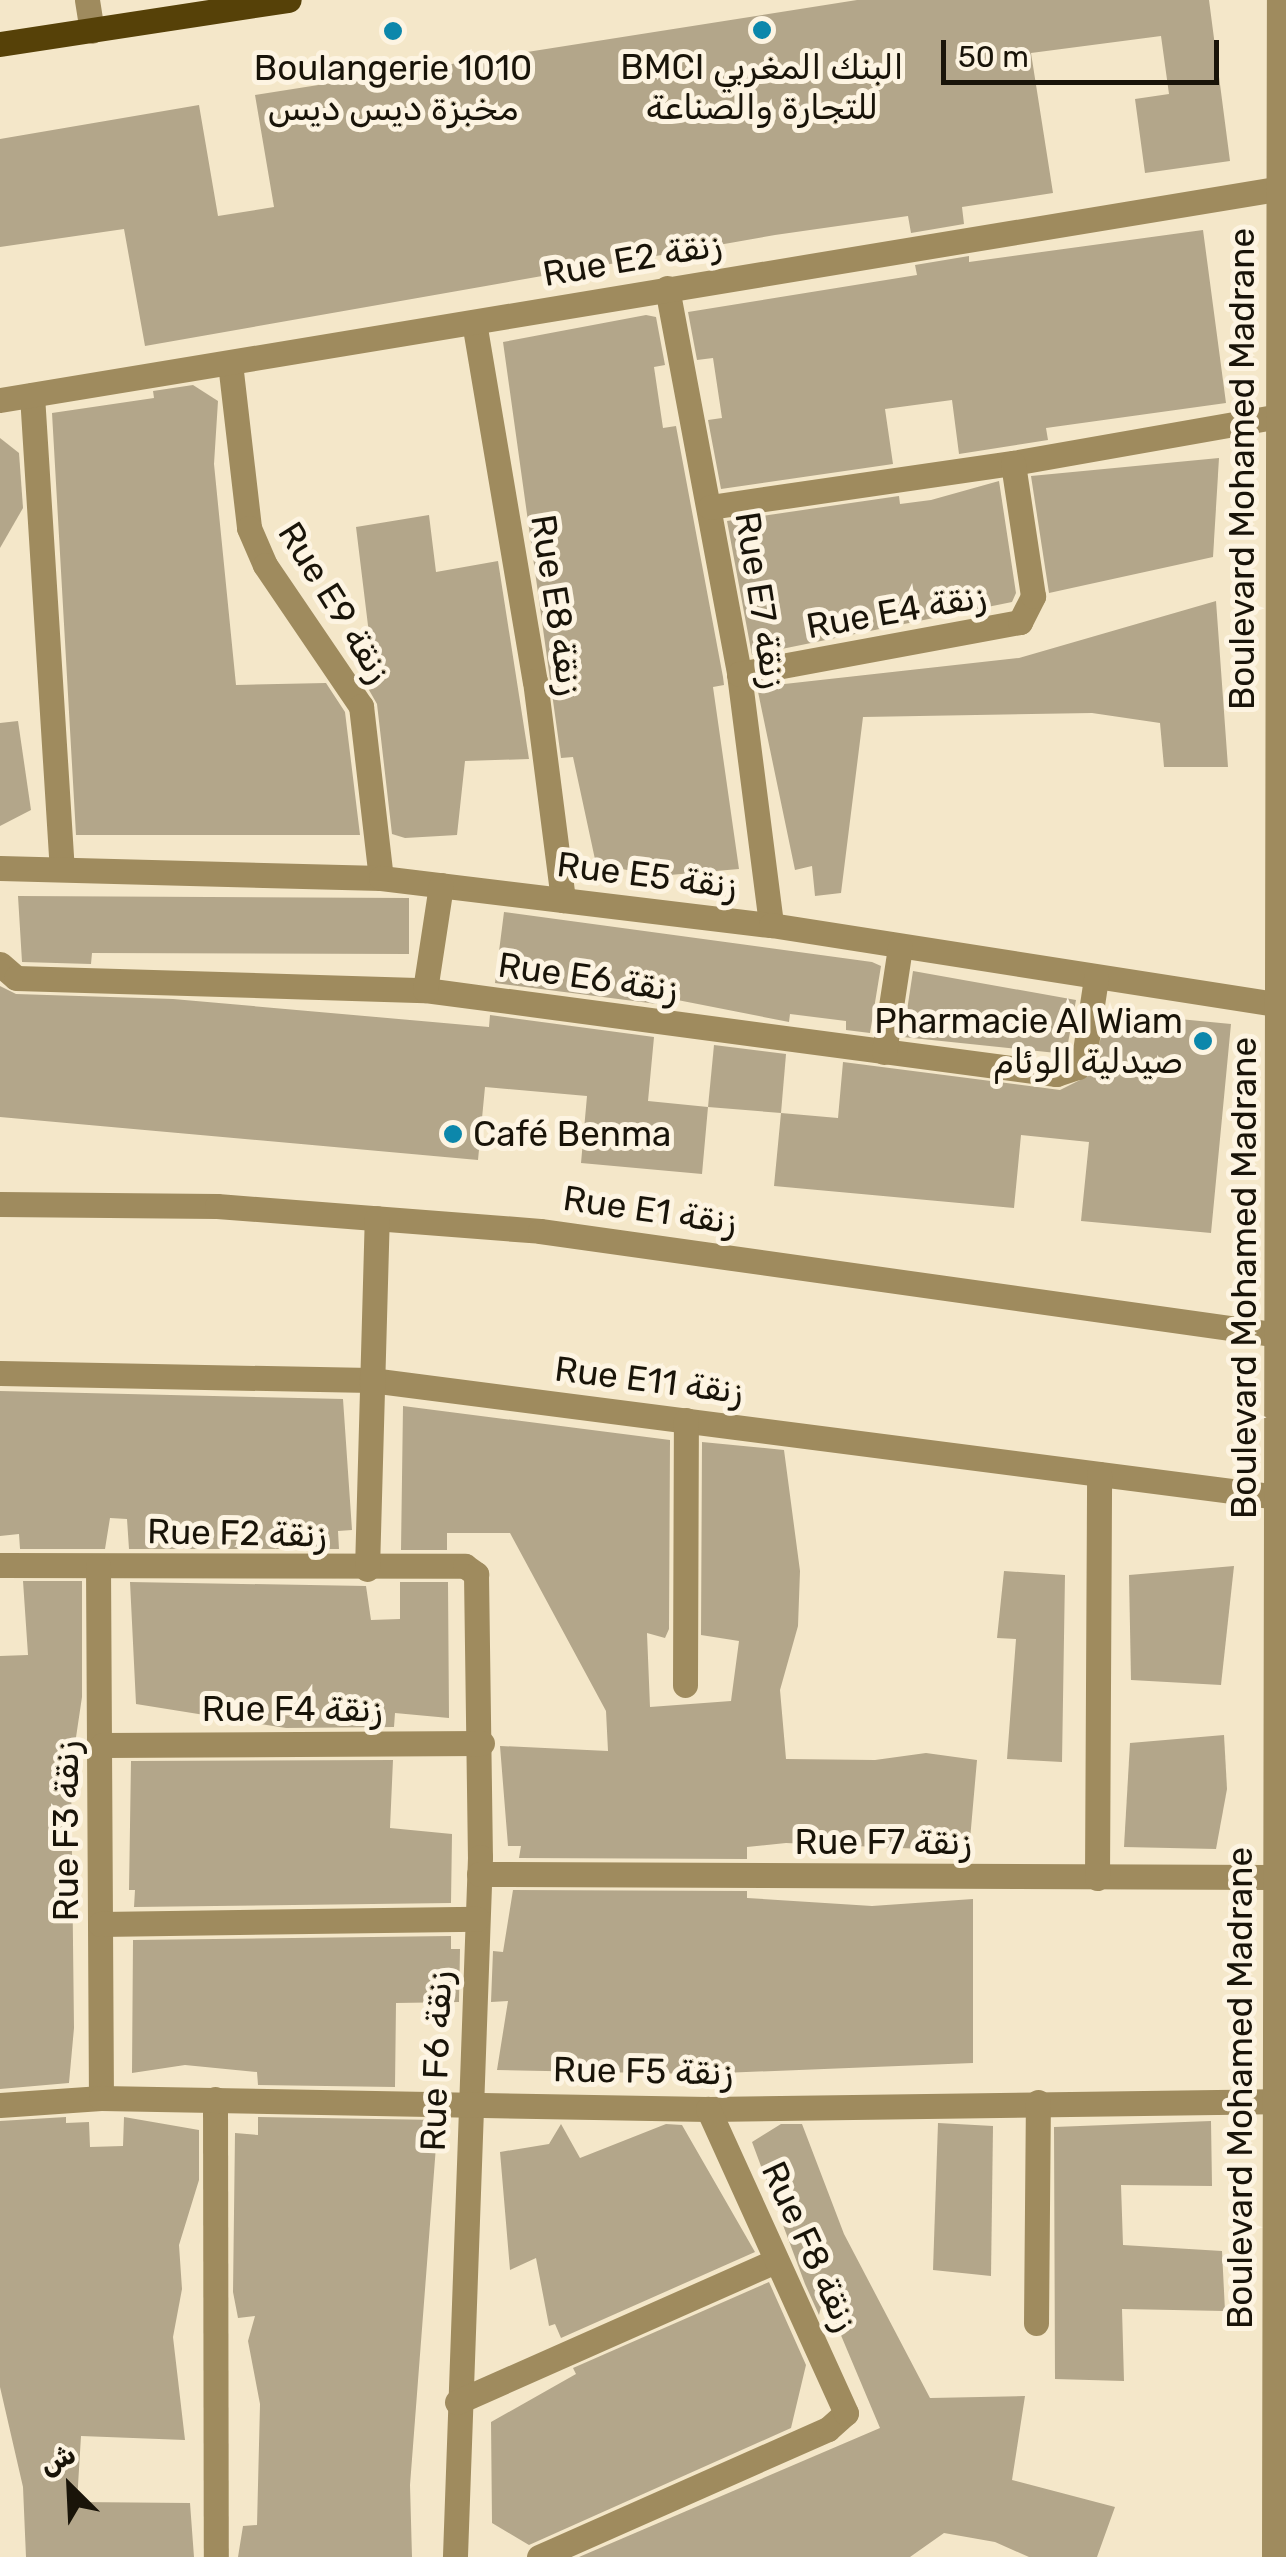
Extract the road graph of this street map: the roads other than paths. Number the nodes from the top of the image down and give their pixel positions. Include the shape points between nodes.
1 (87, 0) edge
2 (289, 0) edge
3 (1279, 0) edge
4 (92, 31) junction
5 (0, 44) edge
6 (1276, 189) junction
7 (1281, 232) edge
8 (667, 288) junction
9 (474, 322) junction
10 (230, 363) junction
11 (32, 395) junction
12 (0, 400) edge
13 (1280, 415) edge
14 (1013, 463) junction
15 (710, 506) junction
16 (739, 674) junction
17 (0, 868) edge
18 (62, 868) junction
19 (380, 878) junction
20 (441, 885) junction
21 (0, 891) edge
22 (564, 900) junction
23 (771, 925) junction
24 (900, 947) junction
25 (0, 964) edge
26 (1096, 978) junction
27 (425, 990) junction
28 (1280, 1005) junction
29 (884, 1052) junction
30 (0, 1204) edge
31 (377, 1218) junction
32 (1283, 1336) edge
33 (0, 1373) edge
34 (371, 1380) junction
35 (686, 1420) junction
36 (1099, 1474) junction
37 (1282, 1498) edge
38 (0, 1565) edge
39 (98, 1566) junction
40 (366, 1569) junction
41 (474, 1569) joint
42 (684, 1685) dead end
43 (482, 1743) junction
44 (102, 1745) junction
45 (1282, 1794) edge
46 (479, 1874) junction
47 (1281, 1877) edge
48 (1097, 1878) junction
49 (477, 1919) junction
50 (100, 1924) junction
51 (101, 2098) junction
52 (215, 2100) junction
53 (1280, 2101) edge
54 (1038, 2102) junction
55 (469, 2103) junction
56 (0, 2105) edge
57 (708, 2108) junction
58 (775, 2261) junction
59 (1036, 2323) dead end
60 (457, 2402) junction
61 (1280, 2489) edge
62 (216, 2557) edge
63 (455, 2557) edge
64 (539, 2557) edge
65 (1274, 2557) edge

1 - 4 street
2 - 4 main road
3 - 6 street, Boulevard Mohamed Madrane
4 - 5 main road
6 - 7 street, Boulevard Mohamed Madrane
6 - 8 street, Rue E2 زنقة
7 - 13 street, Boulevard Mohamed Madrane
8 - 9 street, Rue E2 زنقة
8 - 15 street, Rue E7 زنقة
9 - 10 street, Rue E2 زنقة
9 - 22 street, Rue E8 زنقة via 535,681
10 - 11 street, Rue E2 زنقة
10 - 19 street, Rue E9 زنقة via 249,528 265,565 361,706
11 - 12 street, Rue E2 زنقة
11 - 18 street
13 - 14 street
13 - 28 street, Boulevard Mohamed Madrane
14 - 15 street
14 - 16 street, Rue E4 زنقة via 1034,596 1020,622
15 - 16 street, Rue E7 زنقة
16 - 23 street, Rue E7 زنقة
17 - 18 street, Rue E5 زنقة
17 - 21 street
18 - 19 street, Rue E5 زنقة
19 - 20 street, Rue E5 زنقة
20 - 22 street, Rue E5 زنقة
20 - 27 street
22 - 23 street, Rue E5 زنقة
23 - 24 street, Rue E5 زنقة
24 - 26 street, Rue E5 زنقة
24 - 29 street
25 - 27 street, Rue E6 زنقة via 16,978
26 - 28 street, Rue E5 زنقة
26 - 29 street, Rue E6 زنقة via 1085,1051 1068,1072
27 - 29 street, Rue E6 زنقة
28 - 32 street, Boulevard Mohamed Madrane
30 - 31 street, Rue E1 زنقة via 217,1206
31 - 32 street, Rue E1 زنقة via 540,1231
31 - 34 street
32 - 37 street, Boulevard Mohamed Madrane
33 - 34 street, Rue E11 زنقة
34 - 35 street, Rue E11 زنقة
34 - 40 street
35 - 36 street, Rue E11 زنقة
35 - 42 street
36 - 37 street, Rue E11 زنقة
36 - 48 street
37 - 45 street, Boulevard Mohamed Madrane
38 - 39 street, Rue F2 زنقة
39 - 40 street, Rue F2 زنقة
39 - 44 street, Rue F3 زنقة
40 - 41 street, Rue F2 زنقة
41 - 43 street, Rue F6 زنقة via 481,1604
43 - 44 street, Rue F4 زنقة
43 - 46 street, Rue F6 زنقة
44 - 50 street, Rue F3 زنقة
45 - 47 street, Boulevard Mohamed Madrane
46 - 48 street, Rue F7 زنقة
46 - 49 street, Rue F6 زنقة
47 - 48 street, Rue F7 زنقة
47 - 53 street, Boulevard Mohamed Madrane
49 - 50 street
49 - 55 street, Rue F6 زنقة
50 - 51 street, Rue F3 زنقة
51 - 52 street, Rue F5 زنقة
51 - 56 street, Rue F5 زنقة
52 - 55 street, Rue F5 زنقة
52 - 62 street
53 - 54 street, Rue F5 زنقة
53 - 61 street, Boulevard Mohamed Madrane
54 - 57 street, Rue F5 زنقة
54 - 59 street
55 - 57 street, Rue F5 زنقة
55 - 60 street, Rue F6 زنقة
57 - 58 street, Rue F8 زنقة
58 - 60 street
58 - 64 street, Rue F8 زنقة via 846,2414 828,2429
60 - 63 street, Rue F6 زنقة
61 - 65 street, Boulevard Mohamed Madrane

